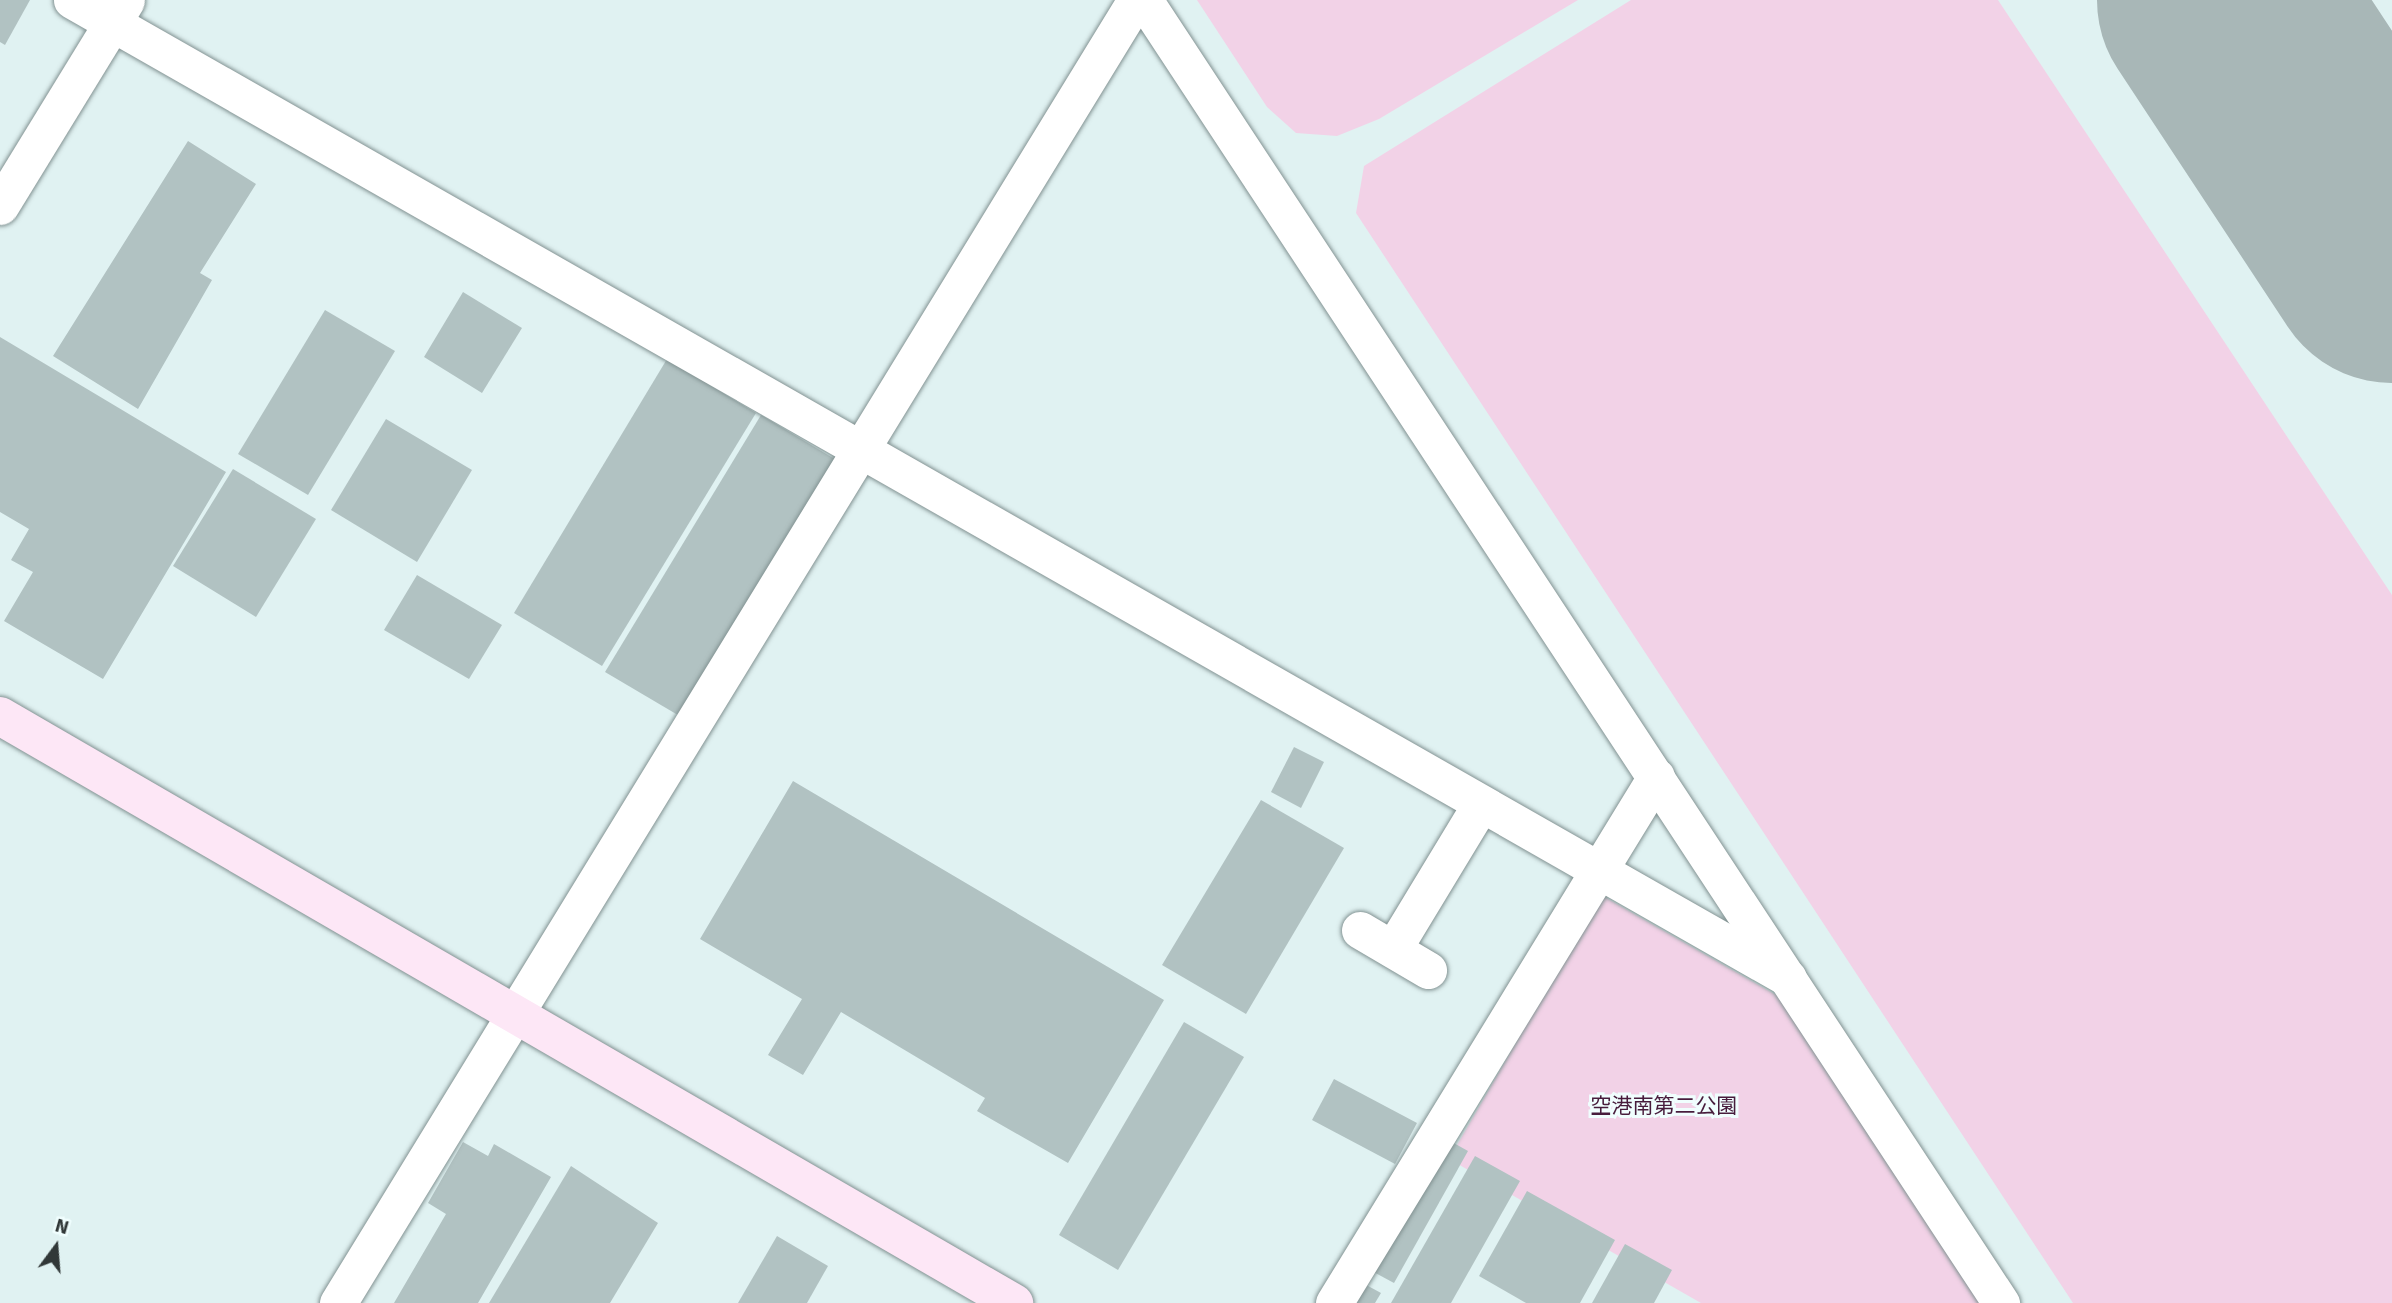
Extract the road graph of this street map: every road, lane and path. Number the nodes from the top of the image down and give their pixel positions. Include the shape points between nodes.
1 (72, 0) edge
2 (1136, 0) edge
3 (1144, 0) edge
4 (119, 12) edge
5 (0, 206) edge
6 (857, 450) junction
7 (0, 716) edge
8 (1656, 777) junction
9 (1479, 807) junction
10 (1598, 875) junction
11 (1360, 930) dead end
12 (1393, 950) junction
13 (1428, 971) dead end
14 (1788, 978) junction
15 (518, 1016) junction
16 (338, 1303) edge
17 (1014, 1303) edge
18 (1334, 1303) edge
19 (2001, 1303) edge

1 - 4 street
2 - 6 street
3 - 8 street
4 - 5 street
4 - 6 street
6 - 9 street
6 - 15 street
7 - 15 street
8 - 10 street
8 - 14 street
9 - 10 street
9 - 12 street
10 - 14 street
10 - 18 street
11 - 12 street
12 - 13 street
14 - 19 street
15 - 16 street
15 - 17 street

